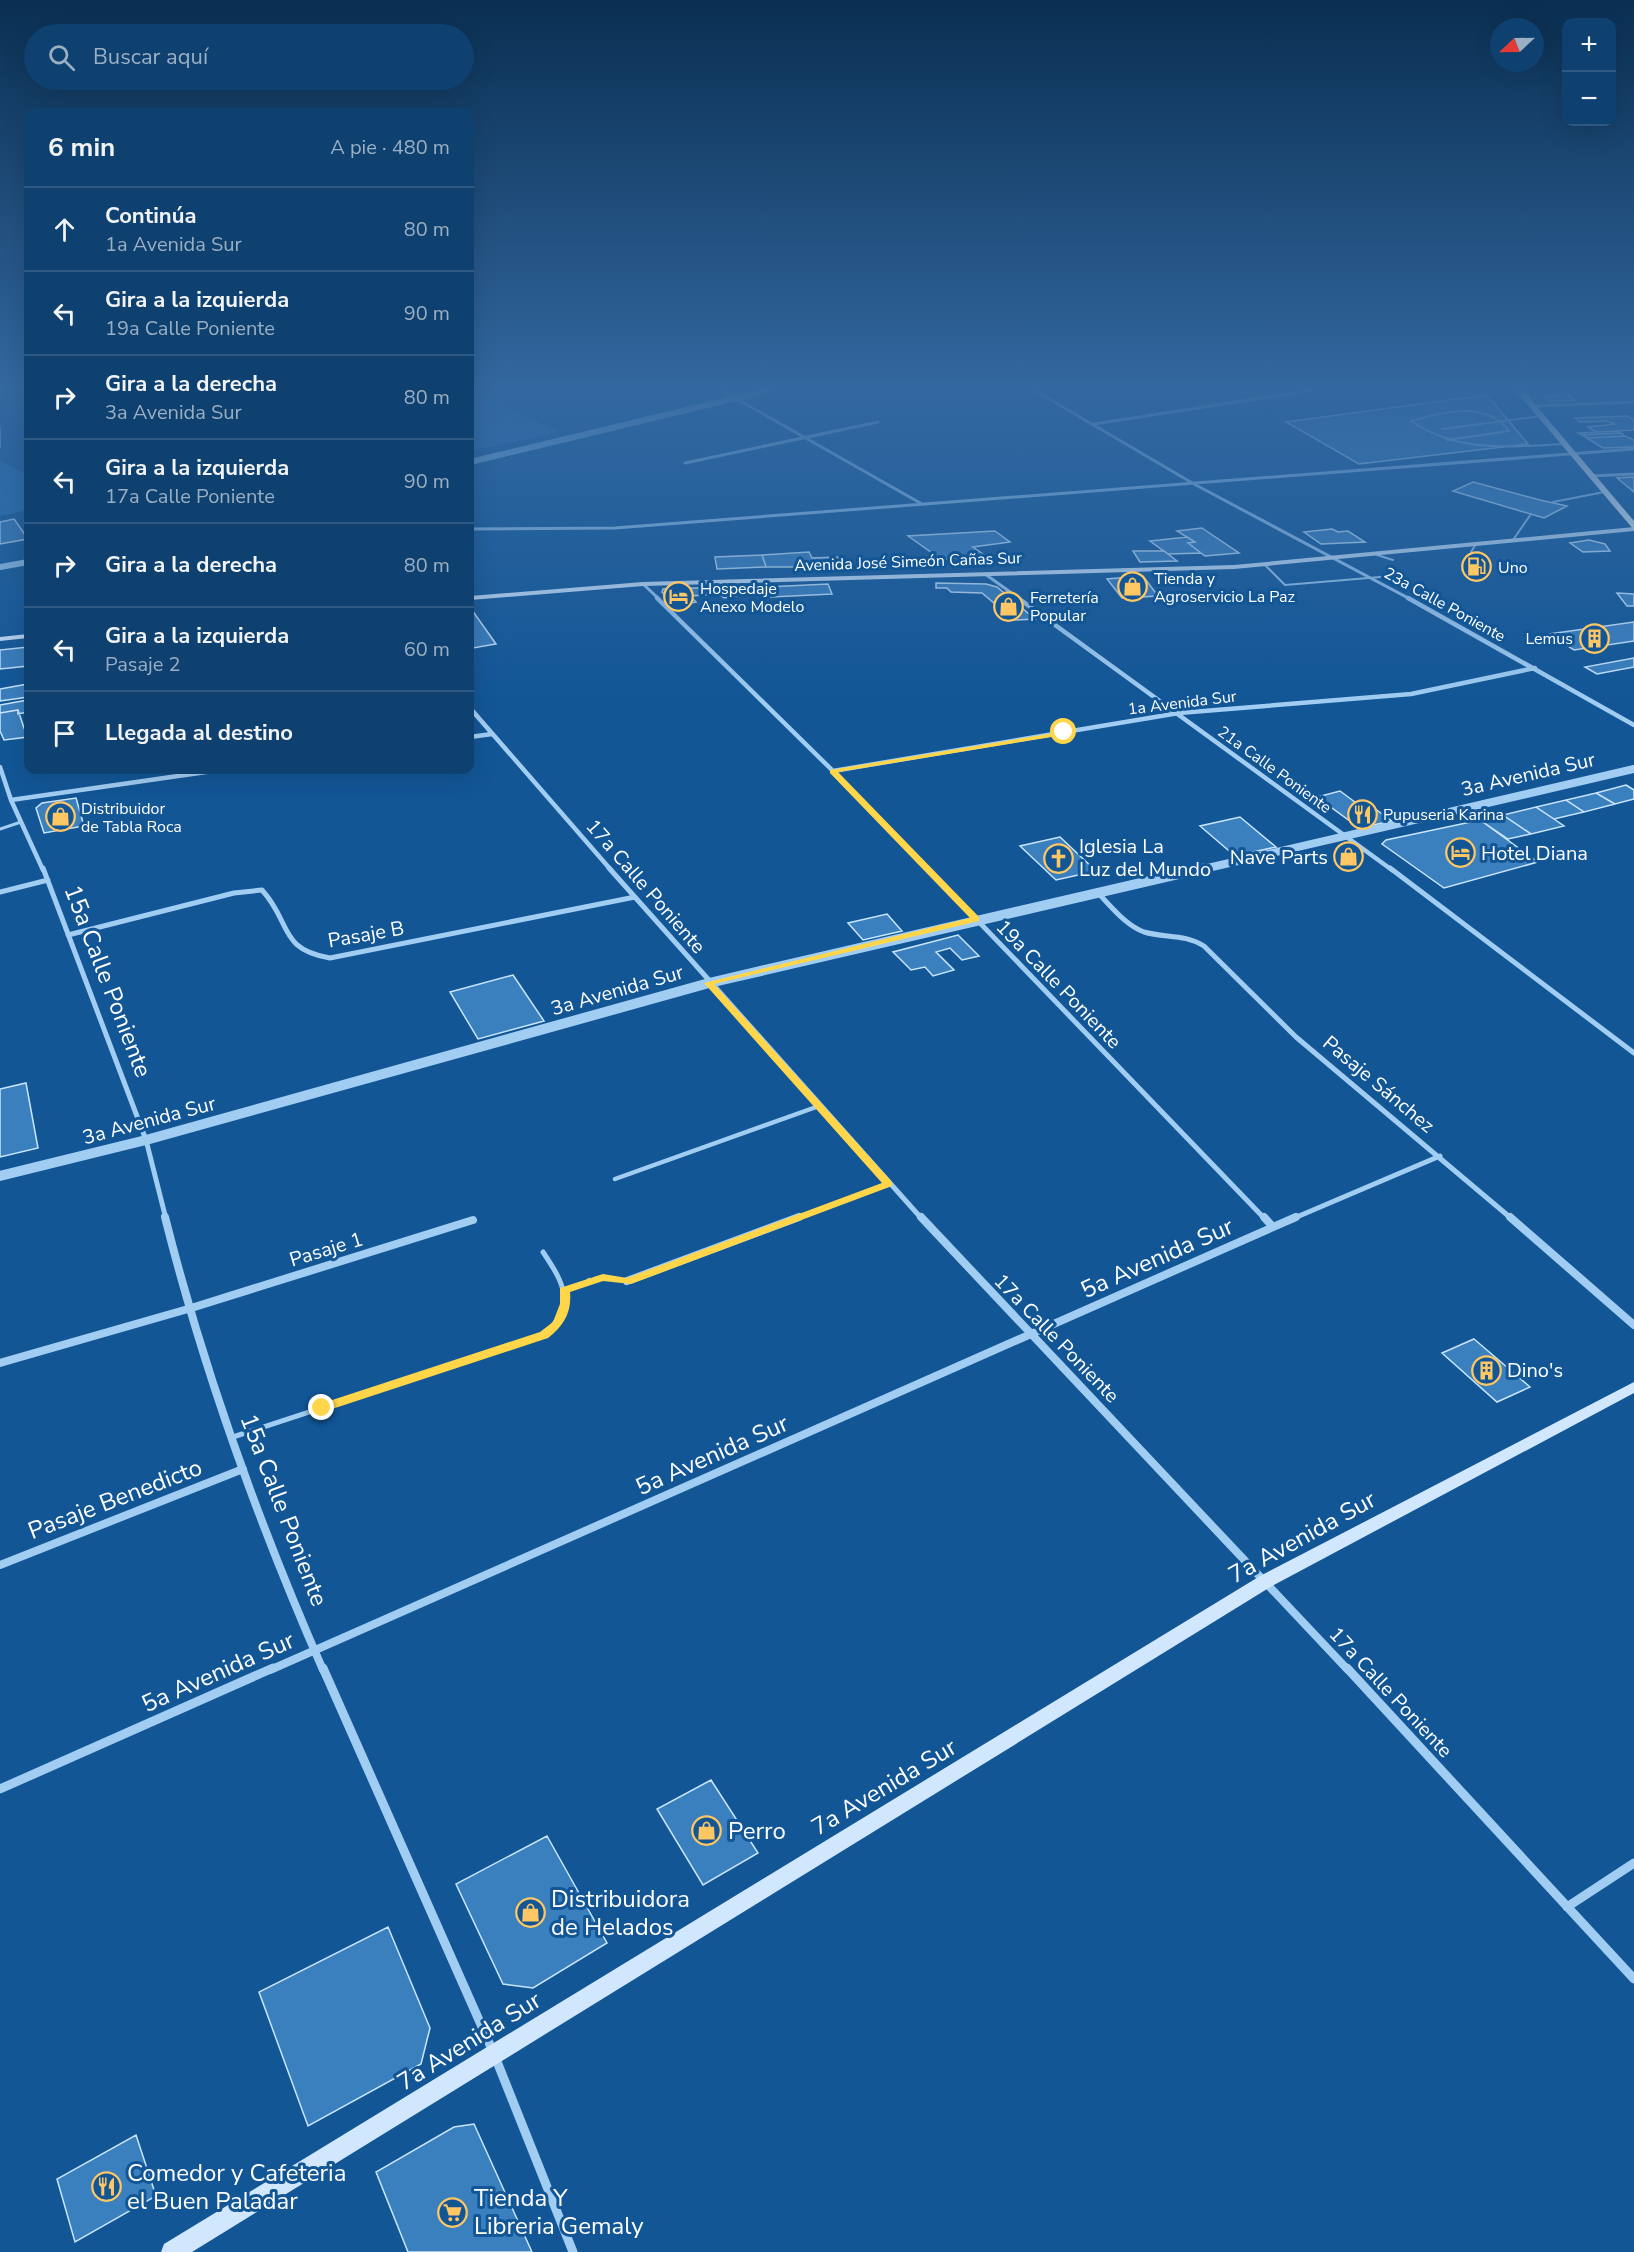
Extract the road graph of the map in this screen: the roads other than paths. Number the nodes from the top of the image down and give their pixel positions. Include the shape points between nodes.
1 (905, 495) edge
2 (1050, 495) edge
3 (1215, 495) edge
4 (1588, 495) edge
5 (1607, 495) edge
6 (1553, 502) dead end
7 (922, 505) junction
8 (1531, 514) dead end
9 (1634, 528) edge
10 (474, 529) edge
11 (1513, 540) junction
12 (1476, 544) junction
13 (1471, 552) dead end
14 (1377, 555) junction
15 (1338, 559) junction
16 (1393, 560) dead end
17 (24, 563) edge
18 (1264, 564) junction
19 (0, 567) edge
20 (985, 574) junction
21 (1392, 576) dead end
22 (1372, 577) junction
23 (643, 584) junction
24 (474, 598) edge
25 (24, 636) edge
26 (0, 639) edge
27 (1535, 668) junction
28 (474, 713) edge
29 (1179, 713) junction
30 (1634, 725) edge
31 (492, 734) junction
32 (474, 736) edge
33 (0, 767) edge
34 (1634, 769) edge
35 (833, 771) junction
36 (192, 774) edge
37 (11, 800) junction
38 (21, 822) junction
39 (0, 829) edge
40 (1345, 834) junction
41 (48, 880) junction
42 (0, 892) edge
43 (1096, 892) junction
44 (634, 897) junction
45 (976, 919) junction
46 (68, 935) junction
47 (708, 983) junction
48 (1634, 1053) edge
49 (819, 1106) junction
50 (146, 1140) junction
51 (1440, 1156) junction
52 (0, 1176) edge
53 (615, 1179) dead end
54 (889, 1184) junction
55 (473, 1220) dead end
56 (1273, 1227) junction
57 (543, 1252) dead end
58 (627, 1281) road end
59 (188, 1309) junction
60 (1634, 1325) edge
61 (1032, 1335) junction
62 (0, 1363) edge
63 (1634, 1387) edge
64 (233, 1437) junction
65 (243, 1470) junction
66 (0, 1565) edge
67 (1266, 1581) junction
68 (315, 1651) junction
69 (0, 1789) edge
70 (1634, 1863) edge
71 (1567, 1906) junction
72 (1634, 1979) edge
73 (494, 2054) junction
74 (172, 2252) edge
75 (573, 2252) edge

1 - 7 street
2 - 7 street
3 - 15 street, 23a Calle Poniente
4 - 6 lane
5 - 9 highway
7 - 10 street via 615,528
8 - 11 lane
9 - 11 main road, Avenida José Simeón Cañas Sur
11 - 12 main road, Avenida José Simeón Cañas Sur
12 - 13 lane
12 - 14 main road, Avenida José Simeón Cañas Sur
14 - 15 main road, Avenida José Simeón Cañas Sur
14 - 16 lane
15 - 18 main road, Avenida José Simeón Cañas Sur
15 - 22 street, 23a Calle Poniente
17 - 19 street
18 - 20 main road, Avenida José Simeón Cañas Sur
18 - 22 lane via 1286,585
20 - 23 main road, Avenida José Simeón Cañas Sur
20 - 29 street, 21a Calle Poniente
21 - 22 lane
22 - 27 street, 23a Calle Poniente
23 - 24 main road, Avenida José Simeón Cañas Sur
23 - 35 street, 19a Calle Poniente
25 - 26 main road
27 - 29 street, 1a Avenida Sur via 1411,694
27 - 30 street, 23a Calle Poniente
28 - 31 street, 17a Calle Poniente
29 - 35 street, 1a Avenida Sur
29 - 40 street, 21a Calle Poniente
31 - 32 street
31 - 44 street, 17a Calle Poniente
33 - 37 street, 15a Calle Poniente
34 - 40 street, 3a Avenida Sur
35 - 45 street, 19a Calle Poniente
36 - 37 street
37 - 38 street, 15a Calle Poniente
38 - 39 lane
38 - 41 street, 15a Calle Poniente
40 - 43 street, 3a Avenida Sur
40 - 48 street, 21a Calle Poniente
41 - 42 street
41 - 46 street, 15a Calle Poniente
43 - 45 street, 3a Avenida Sur
43 - 51 street, Pasaje Sánchez via 1143,932 1181,935 1204,946 1296,1037
44 - 46 street, Pasaje B via 330,958 309,956 292,945 274,901 262,891 234,893
44 - 47 street, 17a Calle Poniente
45 - 47 street, 3a Avenida Sur
45 - 56 street, 19a Calle Poniente
46 - 50 street, 15a Calle Poniente
47 - 49 street, 17a Calle Poniente
47 - 50 street, 3a Avenida Sur
49 - 53 lane
49 - 54 street, 17a Calle Poniente
50 - 52 street, 3a Avenida Sur
50 - 59 street, 15a Calle Poniente
51 - 56 street, 5a Avenida Sur
51 - 60 street, Pasaje Sánchez
54 - 58 street
54 - 61 street, 17a Calle Poniente
55 - 59 street, Pasaje 1
56 - 61 street, 5a Avenida Sur
57 - 64 lane via 563,1280 566,1304 558,1324 544,1335
59 - 62 street, Pasaje 1
59 - 64 street, 15a Calle Poniente
61 - 67 street, 17a Calle Poniente
61 - 68 street, 5a Avenida Sur
63 - 67 main road, 7a Avenida Sur
64 - 65 street, 15a Calle Poniente
65 - 66 street, Pasaje Benedicto
65 - 68 street, 15a Calle Poniente
67 - 71 street, 17a Calle Poniente
67 - 73 main road, 7a Avenida Sur
68 - 69 street, 5a Avenida Sur
68 - 73 street, 15a Calle Poniente
70 - 71 street
71 - 72 street, 17a Calle Poniente
73 - 74 main road, 7a Avenida Sur
73 - 75 street, 15a Calle Poniente

